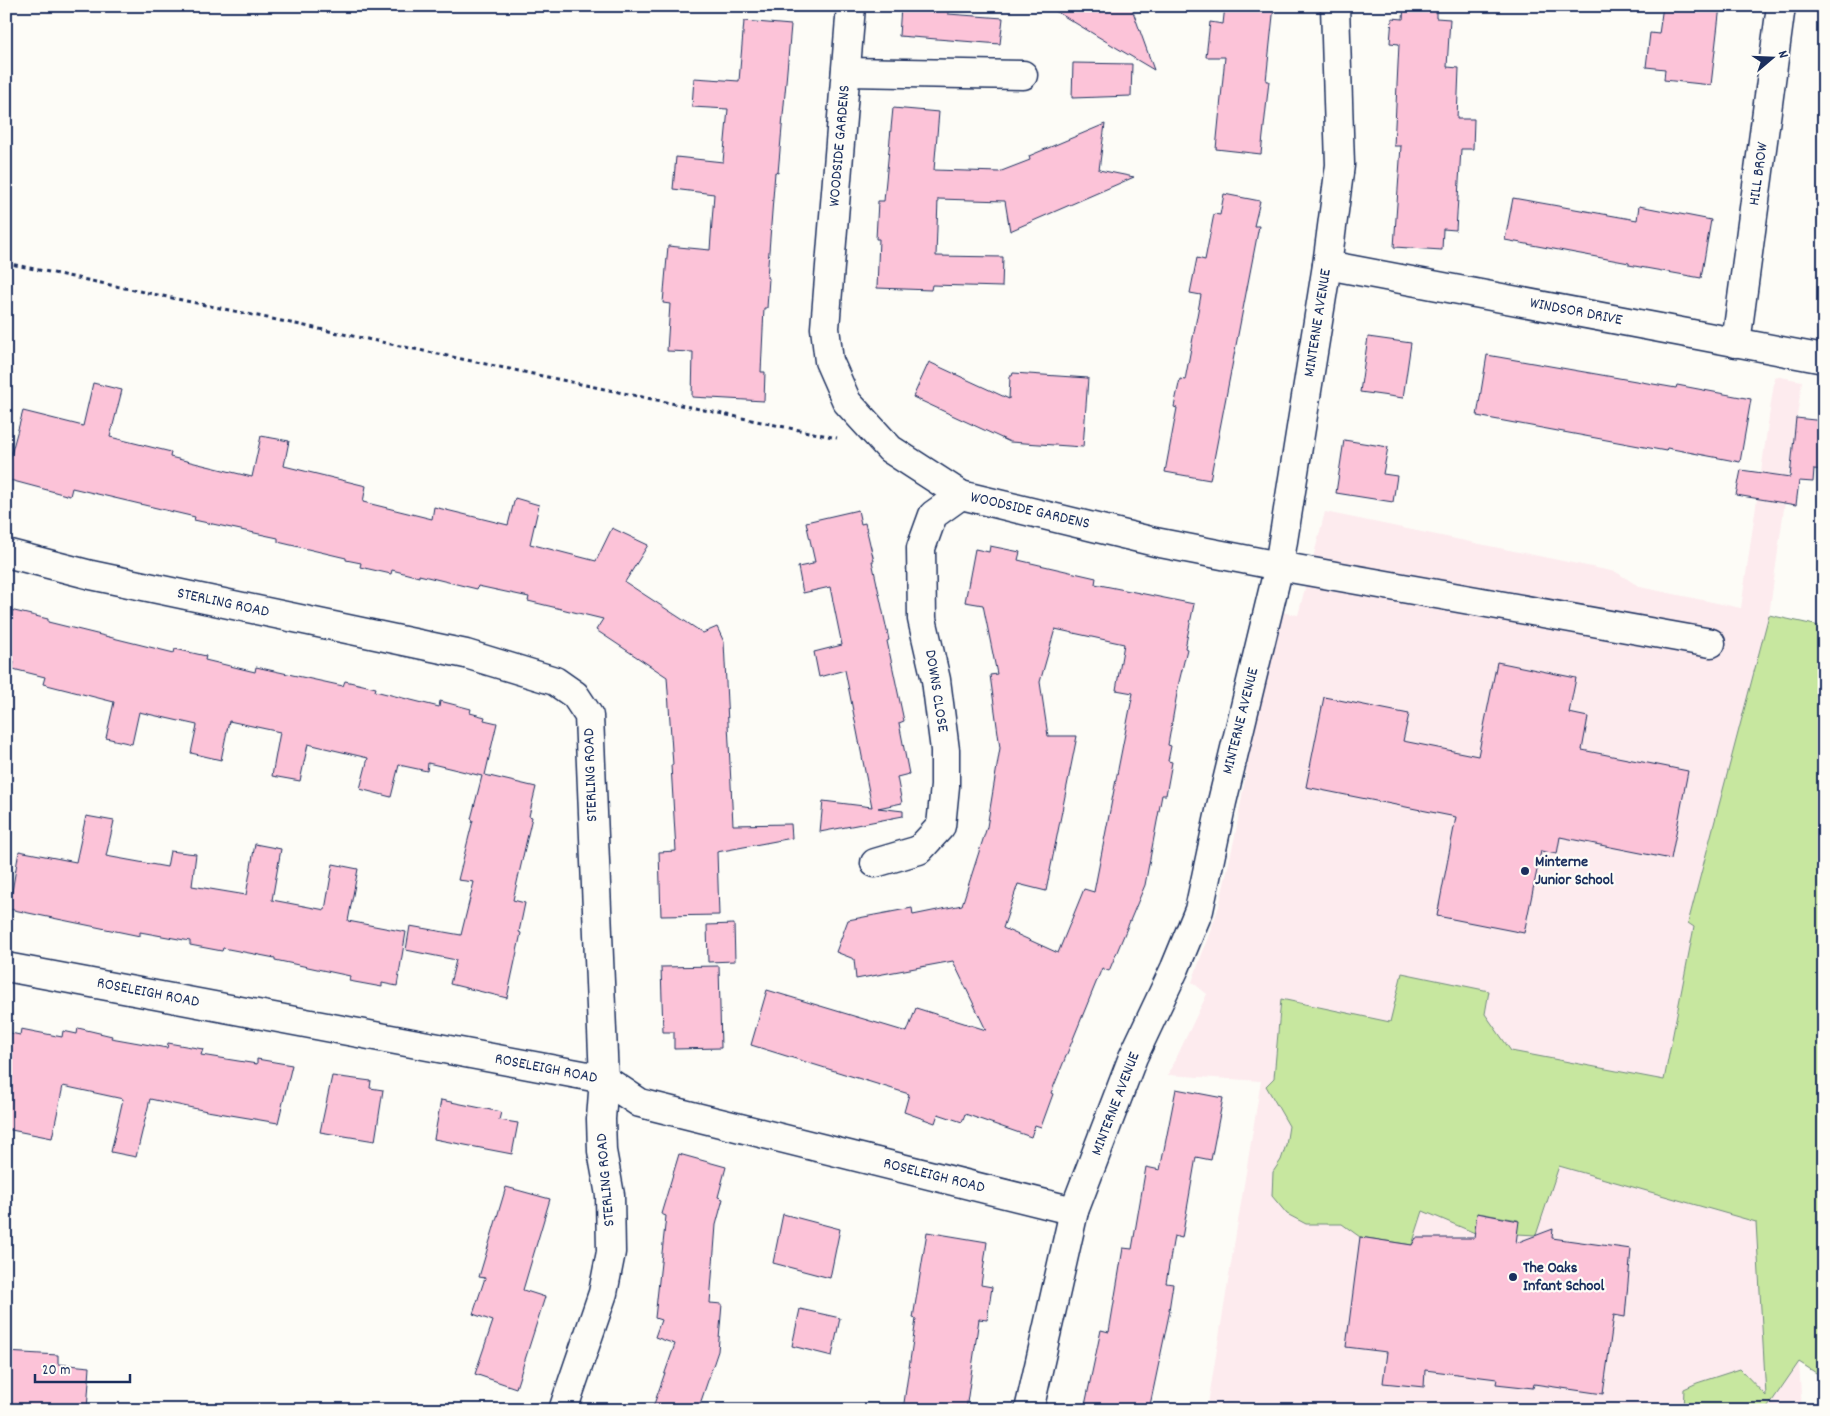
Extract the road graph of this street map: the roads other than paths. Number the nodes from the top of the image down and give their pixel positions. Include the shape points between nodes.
1 (851, 6) edge
2 (1335, 6) edge
3 (1781, 6) edge
4 (846, 72) junction
5 (1023, 75) dead end
6 (1327, 265) junction
7 (1736, 342) junction
8 (1824, 359) edge
9 (961, 494) junction
10 (6, 553) edge
11 (1279, 566) junction
12 (1711, 642) dead end
13 (875, 863) dead end
14 (6, 967) edge
15 (604, 1079) junction
16 (1074, 1211) junction
17 (563, 1410) edge
18 (1029, 1410) edge

1 - 4 street, WOODSIDE GARDENS
2 - 6 street, MINTERNE AVENUE via 1340,165
3 - 7 street, HILL BROW
4 - 5 street, WOODSIDE GARDENS
4 - 9 street, WOODSIDE GARDENS via 825,328 828,361 847,402 890,449
6 - 7 street, WINDSOR DRIVE
6 - 11 street, MINTERNE AVENUE
7 - 8 street, WINDSOR DRIVE
9 - 11 street, WOODSIDE GARDENS via 1155,542
9 - 13 street, DOWNS CLOSE via 933,515 921,548 922,619 936,680 945,750 941,826 919,850
10 - 15 street, STERLING ROAD via 91,575 466,654 556,681 575,695 589,716
11 - 12 street, WOODSIDE GARDENS
11 - 16 street, MINTERNE AVENUE via 1199,910 1176,968 1133,1057
14 - 15 street, ROSELEIGH ROAD
15 - 16 street, ROSELEIGH ROAD via 640,1103
15 - 17 street, STERLING ROAD via 602,1151 610,1195 610,1252 603,1293
16 - 18 street, MINTERNE AVENUE

